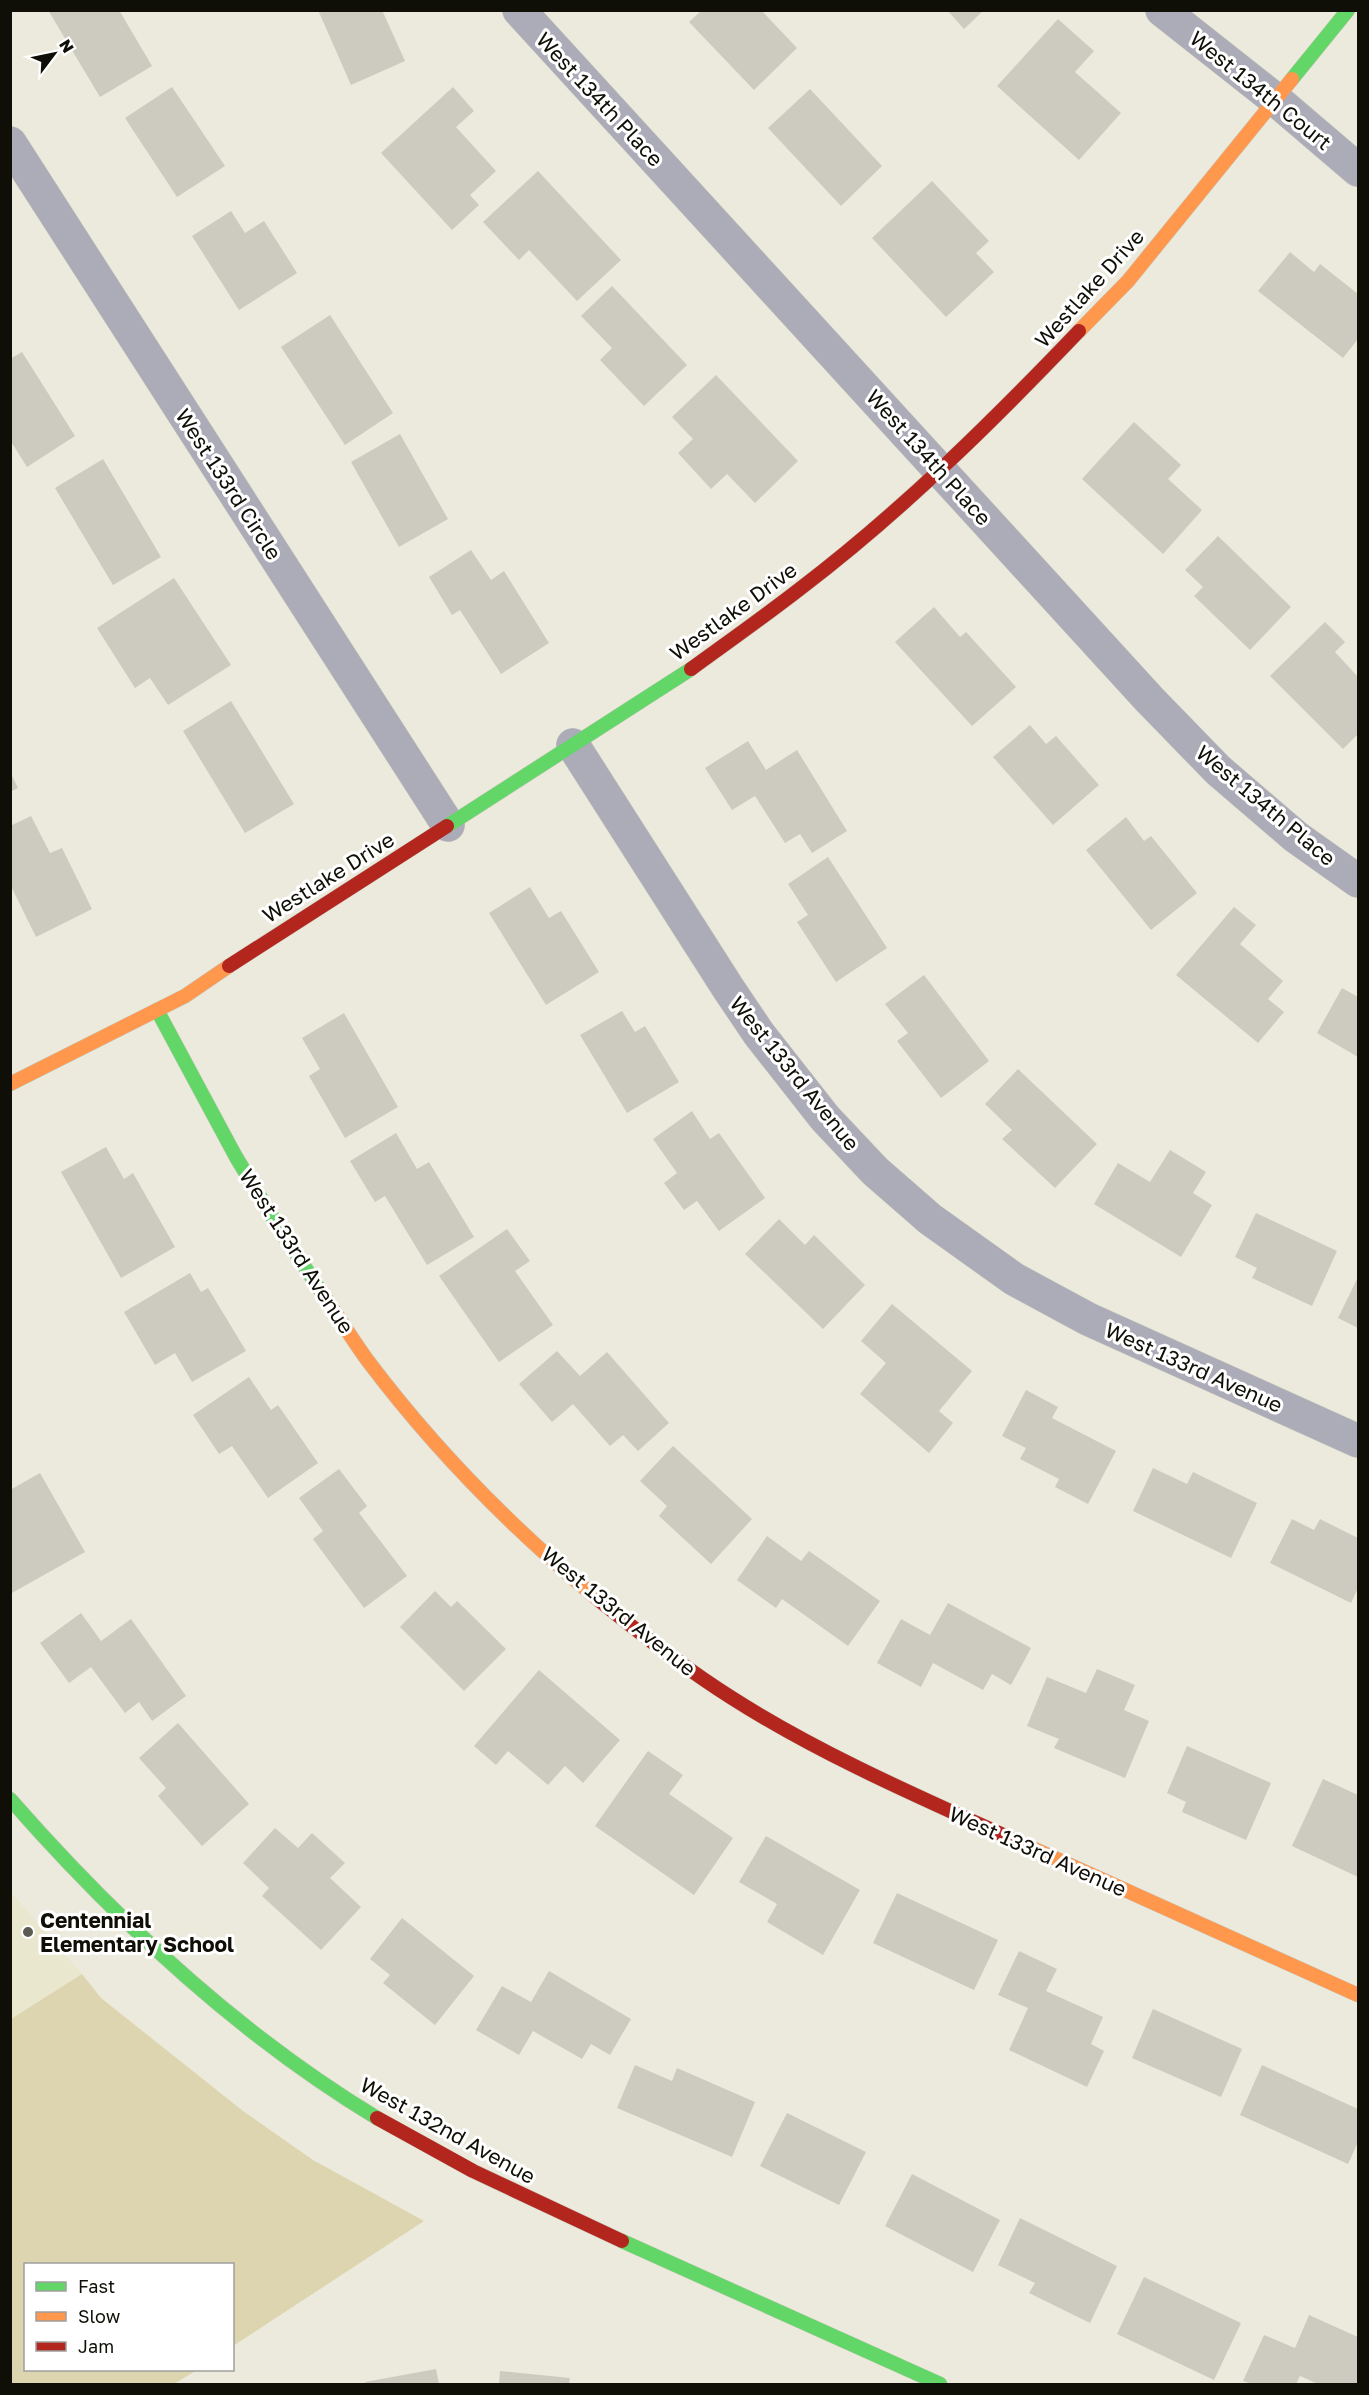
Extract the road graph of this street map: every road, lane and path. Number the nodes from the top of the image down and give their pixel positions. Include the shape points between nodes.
1 (519, 10) edge
2 (1162, 10) edge
3 (1348, 10) edge
4 (1275, 100) junction
5 (10, 143) edge
6 (1359, 170) edge
7 (940, 469) junction
8 (573, 745) junction
9 (448, 825) junction
10 (1359, 881) edge
11 (157, 1010) junction
12 (10, 1084) edge
13 (1359, 1441) edge
14 (10, 1798) edge
15 (1359, 1995) edge
16 (940, 2385) edge

1 - 7 street, West 134th Place
2 - 4 street, West 134th Court
3 - 4 street, Westlake Drive
4 - 6 street, West 134th Court
4 - 7 street, Westlake Drive via 1128,281 995,419
5 - 9 street, West 133rd Circle
7 - 8 street, Westlake Drive via 802,588 688,671
7 - 10 street, West 134th Place via 1218,770 1296,837
8 - 9 street, Westlake Drive
8 - 13 street, West 133rd Avenue via 753,1025 825,1118 875,1171 930,1219 1014,1279 1088,1319
9 - 11 street, Westlake Drive via 185,996
11 - 12 street, Westlake Drive
11 - 15 street, West 133rd Avenue via 236,1157 368,1361 450,1460 504,1517 593,1595 648,1640 732,1698 810,1743 912,1794
14 - 16 street, West 132nd Avenue via 103,1899 169,1962 324,2084 403,2133 535,2202

